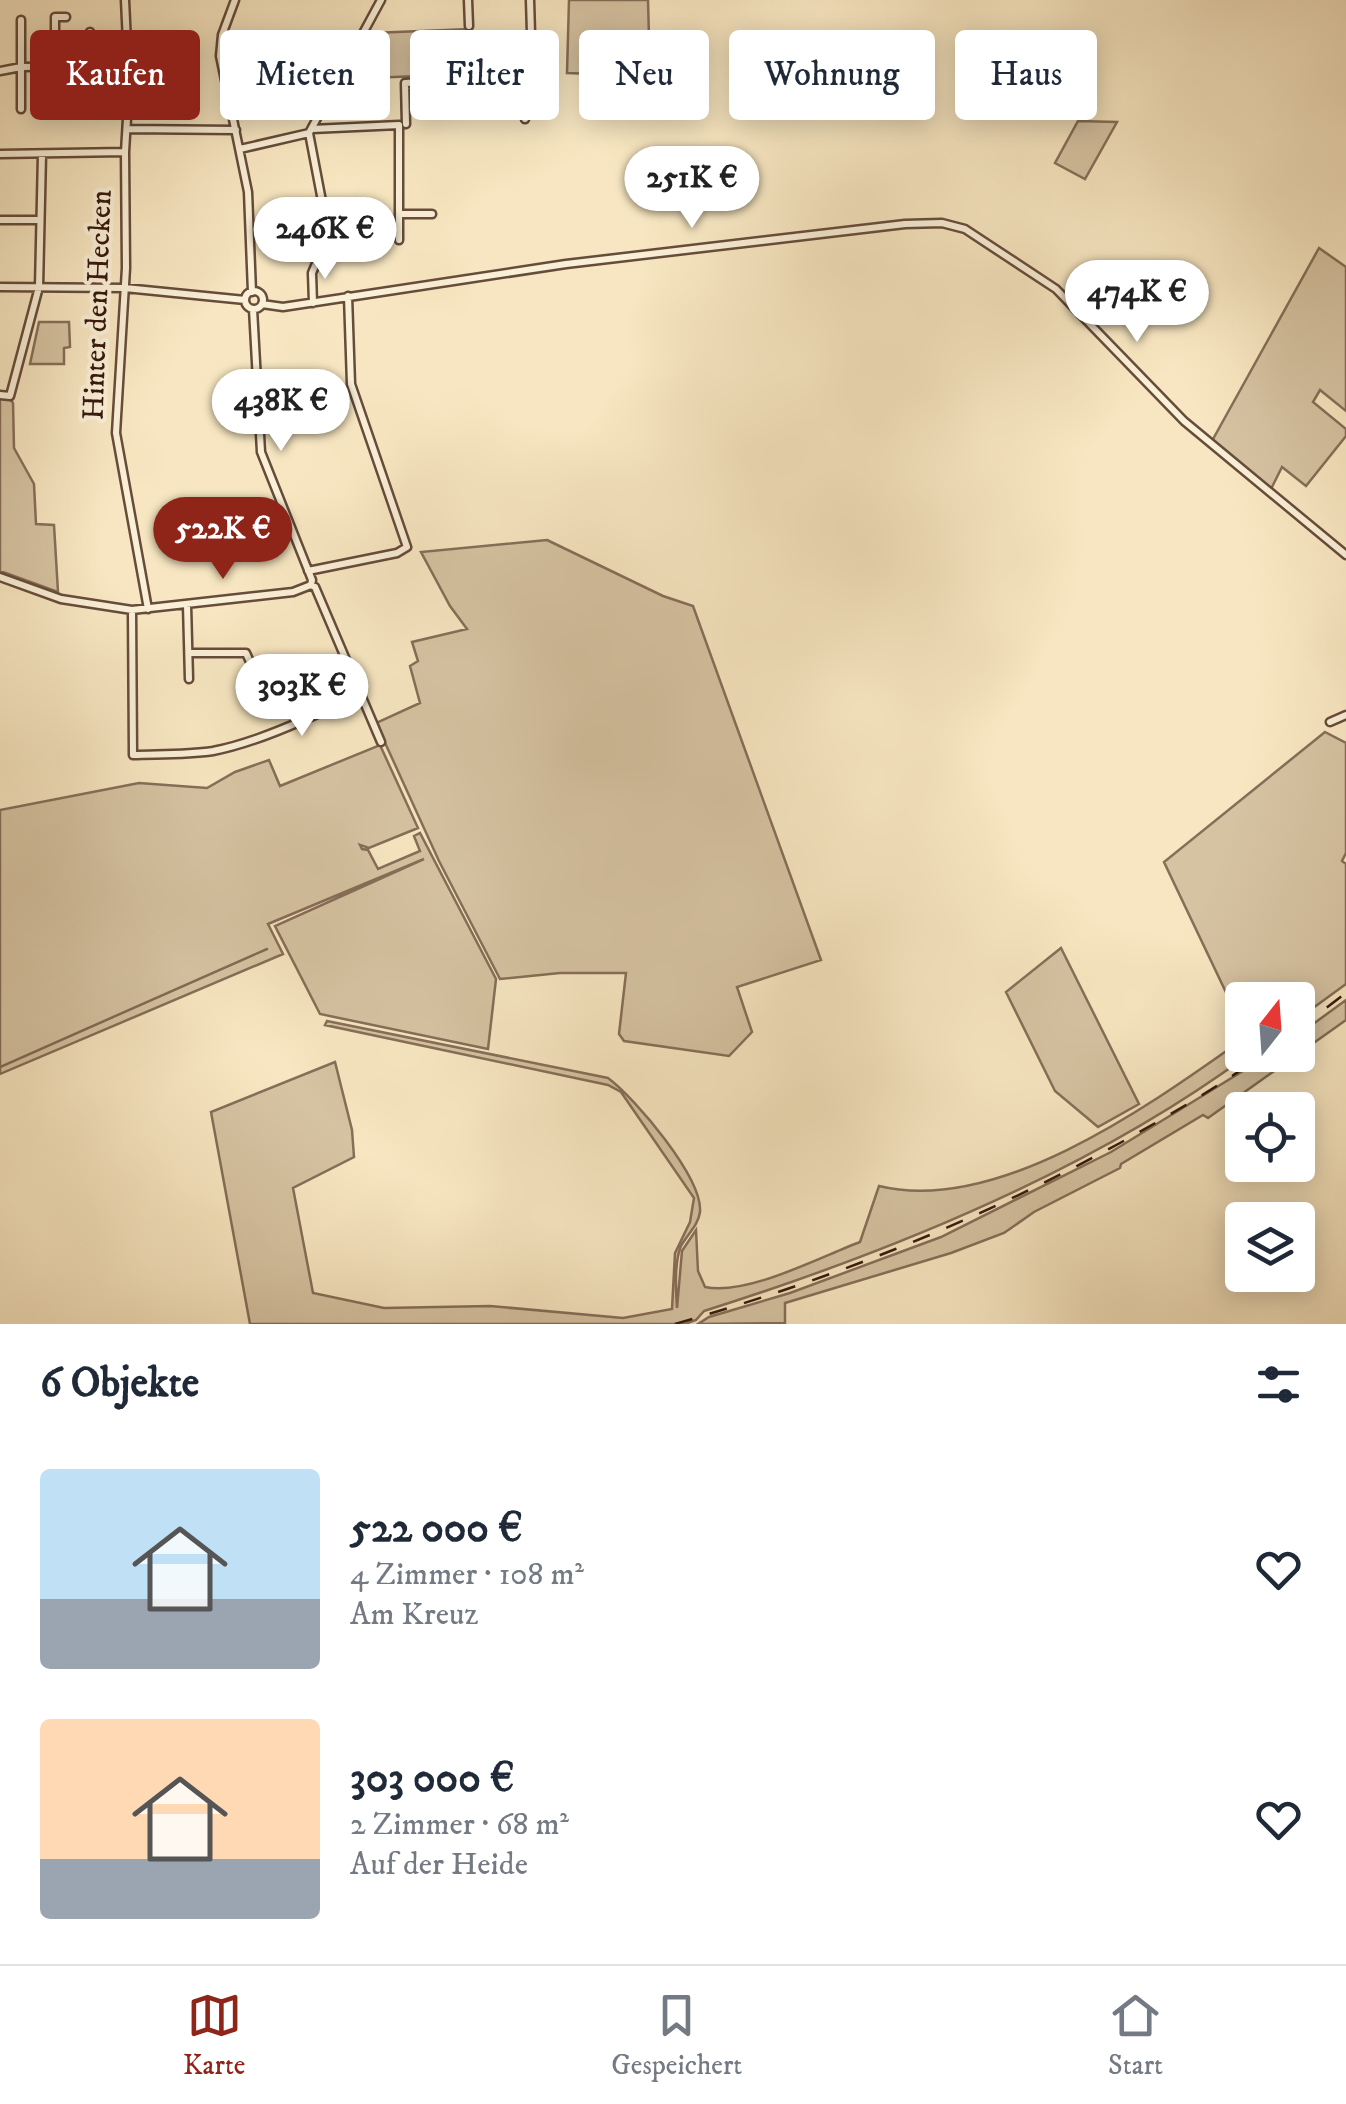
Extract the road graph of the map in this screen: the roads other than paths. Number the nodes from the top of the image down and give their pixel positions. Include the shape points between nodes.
1 (126, 0) edge
2 (236, 0) edge
3 (381, 0) edge
4 (468, 0) edge
5 (530, 0) edge
6 (66, 18) dead end
7 (22, 20) dead end
8 (470, 26) dead end
9 (56, 30) edge
10 (127, 30) edge
11 (530, 30) edge
12 (21, 66) junction
13 (30, 66) edge
14 (0, 71) edge
15 (410, 82) edge
16 (21, 109) dead end
17 (128, 120) edge
18 (406, 124) dead end
19 (128, 129) junction
20 (236, 130) junction
21 (311, 131) junction
22 (240, 149) junction
23 (125, 152) junction
24 (0, 154) edge
25 (42, 154) junction
26 (400, 214) junction
27 (432, 214) dead end
28 (0, 220) edge
29 (40, 220) junction
30 (398, 240) dead end
31 (0, 287) edge
32 (40, 287) junction
33 (124, 288) junction
34 (252, 292) junction
35 (348, 295) junction
36 (246, 300) junction
37 (313, 303) junction
38 (262, 304) junction
39 (253, 309) junction
40 (0, 395) edge
41 (1346, 555) edge
42 (308, 571) junction
43 (0, 577) edge
44 (311, 585) junction
45 (186, 605) junction
46 (148, 609) junction
47 (132, 610) junction
48 (189, 652) junction
49 (255, 674) dead end
50 (189, 679) dead end
51 (360, 693) junction
52 (1346, 715) edge
53 (1330, 722) dead end
54 (381, 742) dead end

1 - 10 street, Hinter den Hecken
2 - 20 street via 220,56
3 - 21 street
4 - 8 street
5 - 11 street
6 - 9 street via 56,17
7 - 12 street
12 - 13 street
12 - 14 street
12 - 16 street
15 - 18 street via 404,82
17 - 19 street, Hinter den Hecken
19 - 20 street
19 - 23 street, Hinter den Hecken
20 - 22 street
21 - 22 street
21 - 26 street via 400,124
21 - 37 street via 322,201
22 - 34 street
23 - 25 street
23 - 33 street, Hinter den Hecken
24 - 25 street
25 - 29 street
26 - 27 street
26 - 30 street
28 - 29 street
29 - 32 street
31 - 32 street
32 - 33 street
32 - 40 street via 10,396
33 - 36 street
33 - 46 street, Hinter den Hecken via 116,433
34 - 36 street
34 - 38 street via 261,294
35 - 37 street
35 - 41 street via 905,224 965,228 1056,289 1184,421
35 - 42 street via 351,384 407,547
36 - 39 street
37 - 38 street
38 - 39 street
39 - 42 street via 261,452
42 - 44 street
43 - 47 street via 61,598
44 - 45 street
44 - 51 street
45 - 46 street
45 - 48 street
46 - 47 street
47 - 51 street via 133,754 227,747
48 - 49 street via 246,652
48 - 50 street
51 - 54 street
52 - 53 street

